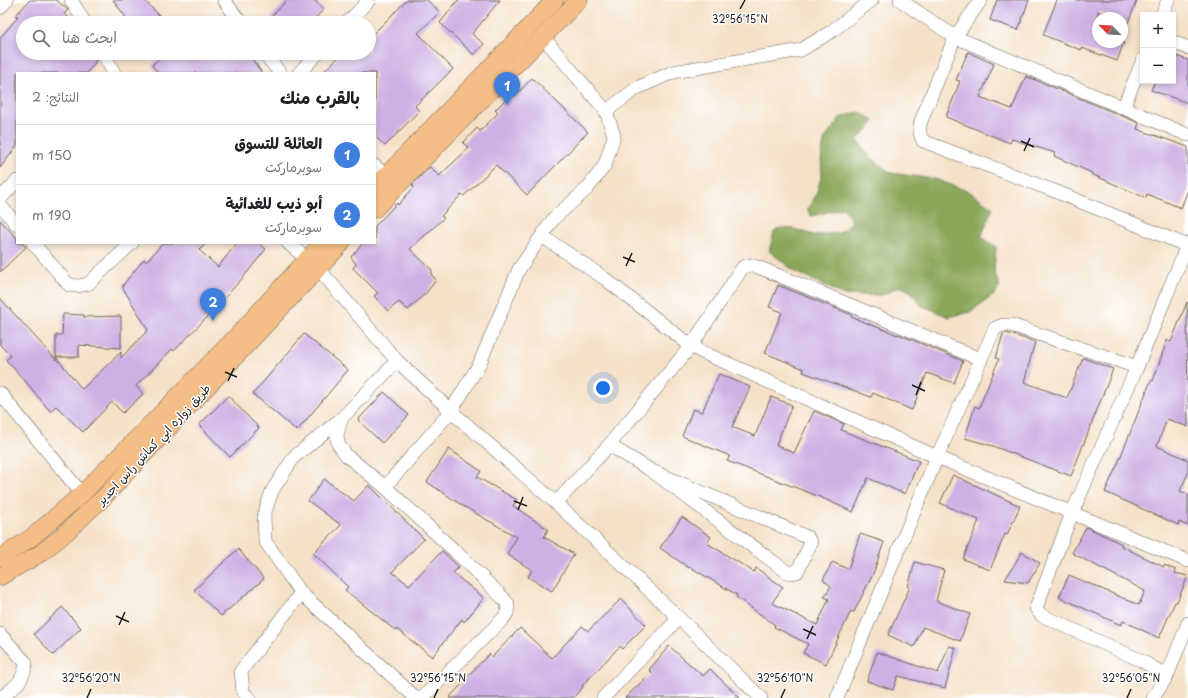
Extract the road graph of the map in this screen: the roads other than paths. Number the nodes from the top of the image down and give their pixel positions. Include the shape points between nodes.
1 (7, 0) edge
2 (71, 0) edge
3 (224, 0) edge
4 (369, 0) edge
5 (555, 0) edge
6 (578, 0) edge
7 (872, 0) edge
8 (900, 0) edge
9 (981, 0) edge
10 (1168, 0) edge
11 (0, 8) edge
12 (1163, 12) edge
13 (81, 16) edge
14 (236, 16) edge
15 (354, 16) edge
16 (955, 36) junction
17 (543, 37) junction
18 (1176, 43) edge
19 (1188, 48) edge
20 (106, 60) edge
21 (270, 60) edge
22 (311, 60) edge
23 (1140, 67) edge
24 (113, 72) edge
25 (279, 72) edge
26 (300, 72) edge
27 (1123, 108) junction
28 (606, 111) junction
29 (1188, 135) edge
30 (378, 176) edge
31 (16, 182) edge
32 (0, 199) edge
33 (0, 205) edge
34 (376, 208) edge
35 (16, 224) edge
36 (542, 236) junction
37 (34, 244) edge
38 (131, 244) edge
39 (289, 244) edge
40 (322, 244) edge
41 (340, 244) edge
42 (1188, 245) edge
43 (312, 263) junction
44 (691, 346) junction
45 (980, 359) junction
46 (397, 361) junction
47 (1137, 367) junction
48 (0, 393) edge
49 (451, 411) junction
50 (342, 418) junction
51 (609, 445) junction
52 (937, 457) junction
53 (652, 471) junction
54 (385, 487) junction
55 (82, 494) junction
56 (556, 503) junction
57 (1072, 513) junction
58 (31, 538) junction
59 (41, 553) junction
60 (0, 558) edge
61 (1188, 561) edge
62 (0, 577) edge
63 (301, 593) junction
64 (678, 618) junction
65 (1188, 623) edge
66 (0, 634) edge
67 (1167, 676) junction
68 (1, 698) edge
69 (249, 698) edge
70 (416, 698) edge
71 (422, 698) edge
72 (603, 698) edge
73 (761, 698) edge
74 (837, 698) edge
75 (1153, 698) edge

1 - 11 street
2 - 13 street
3 - 14 street
4 - 15 street
5 - 30 main road
6 - 17 main road
7 - 28 street via 832,31 801,50 673,72 637,88
8 - 16 street
9 - 16 street
10 - 12 street
16 - 27 street
16 - 42 street via 921,121 919,129 923,141
17 - 28 street
17 - 34 main road
18 - 19 street
20 - 24 street
21 - 25 street
22 - 26 street
23 - 27 street
27 - 29 street
28 - 36 street via 614,136 605,165 588,189 554,218
31 - 32 street
33 - 35 street
36 - 44 street via 604,278
36 - 49 street via 519,268 479,365
37 - 38 street via 69,285 78,286 88,284
39 - 43 street
40 - 43 main road
41 - 43 main road, طريق زواره ابي كماش راس اجدير
42 - 47 street
43 - 46 street
43 - 55 main road
43 - 59 main road, طريق زواره ابي كماش راس اجدير via 103,498
44 - 45 street via 743,267 749,265
44 - 51 street
44 - 52 street
45 - 47 street via 995,328 1011,325
45 - 52 street
46 - 49 street
46 - 50 street
47 - 57 street
48 - 55 street
49 - 54 street
49 - 56 street
50 - 54 street via 337,434 338,444 346,455
50 - 63 street via 294,456 272,491 264,515 265,541
51 - 53 street
51 - 56 street
52 - 57 street
52 - 74 street
53 - 53 street via 807,537 811,543 797,572 789,573
54 - 71 street via 508,604 503,619
55 - 58 main road
56 - 64 street
57 - 61 street
57 - 67 street via 1036,608 1041,615 1142,661
58 - 59 main road
58 - 60 main road
59 - 62 main road, طريق زواره ابي كماش راس اجدير
63 - 69 street via 241,671 243,692
63 - 70 street
64 - 72 street
64 - 73 street
65 - 67 street
66 - 68 street via 26,664 19,682
67 - 75 street

